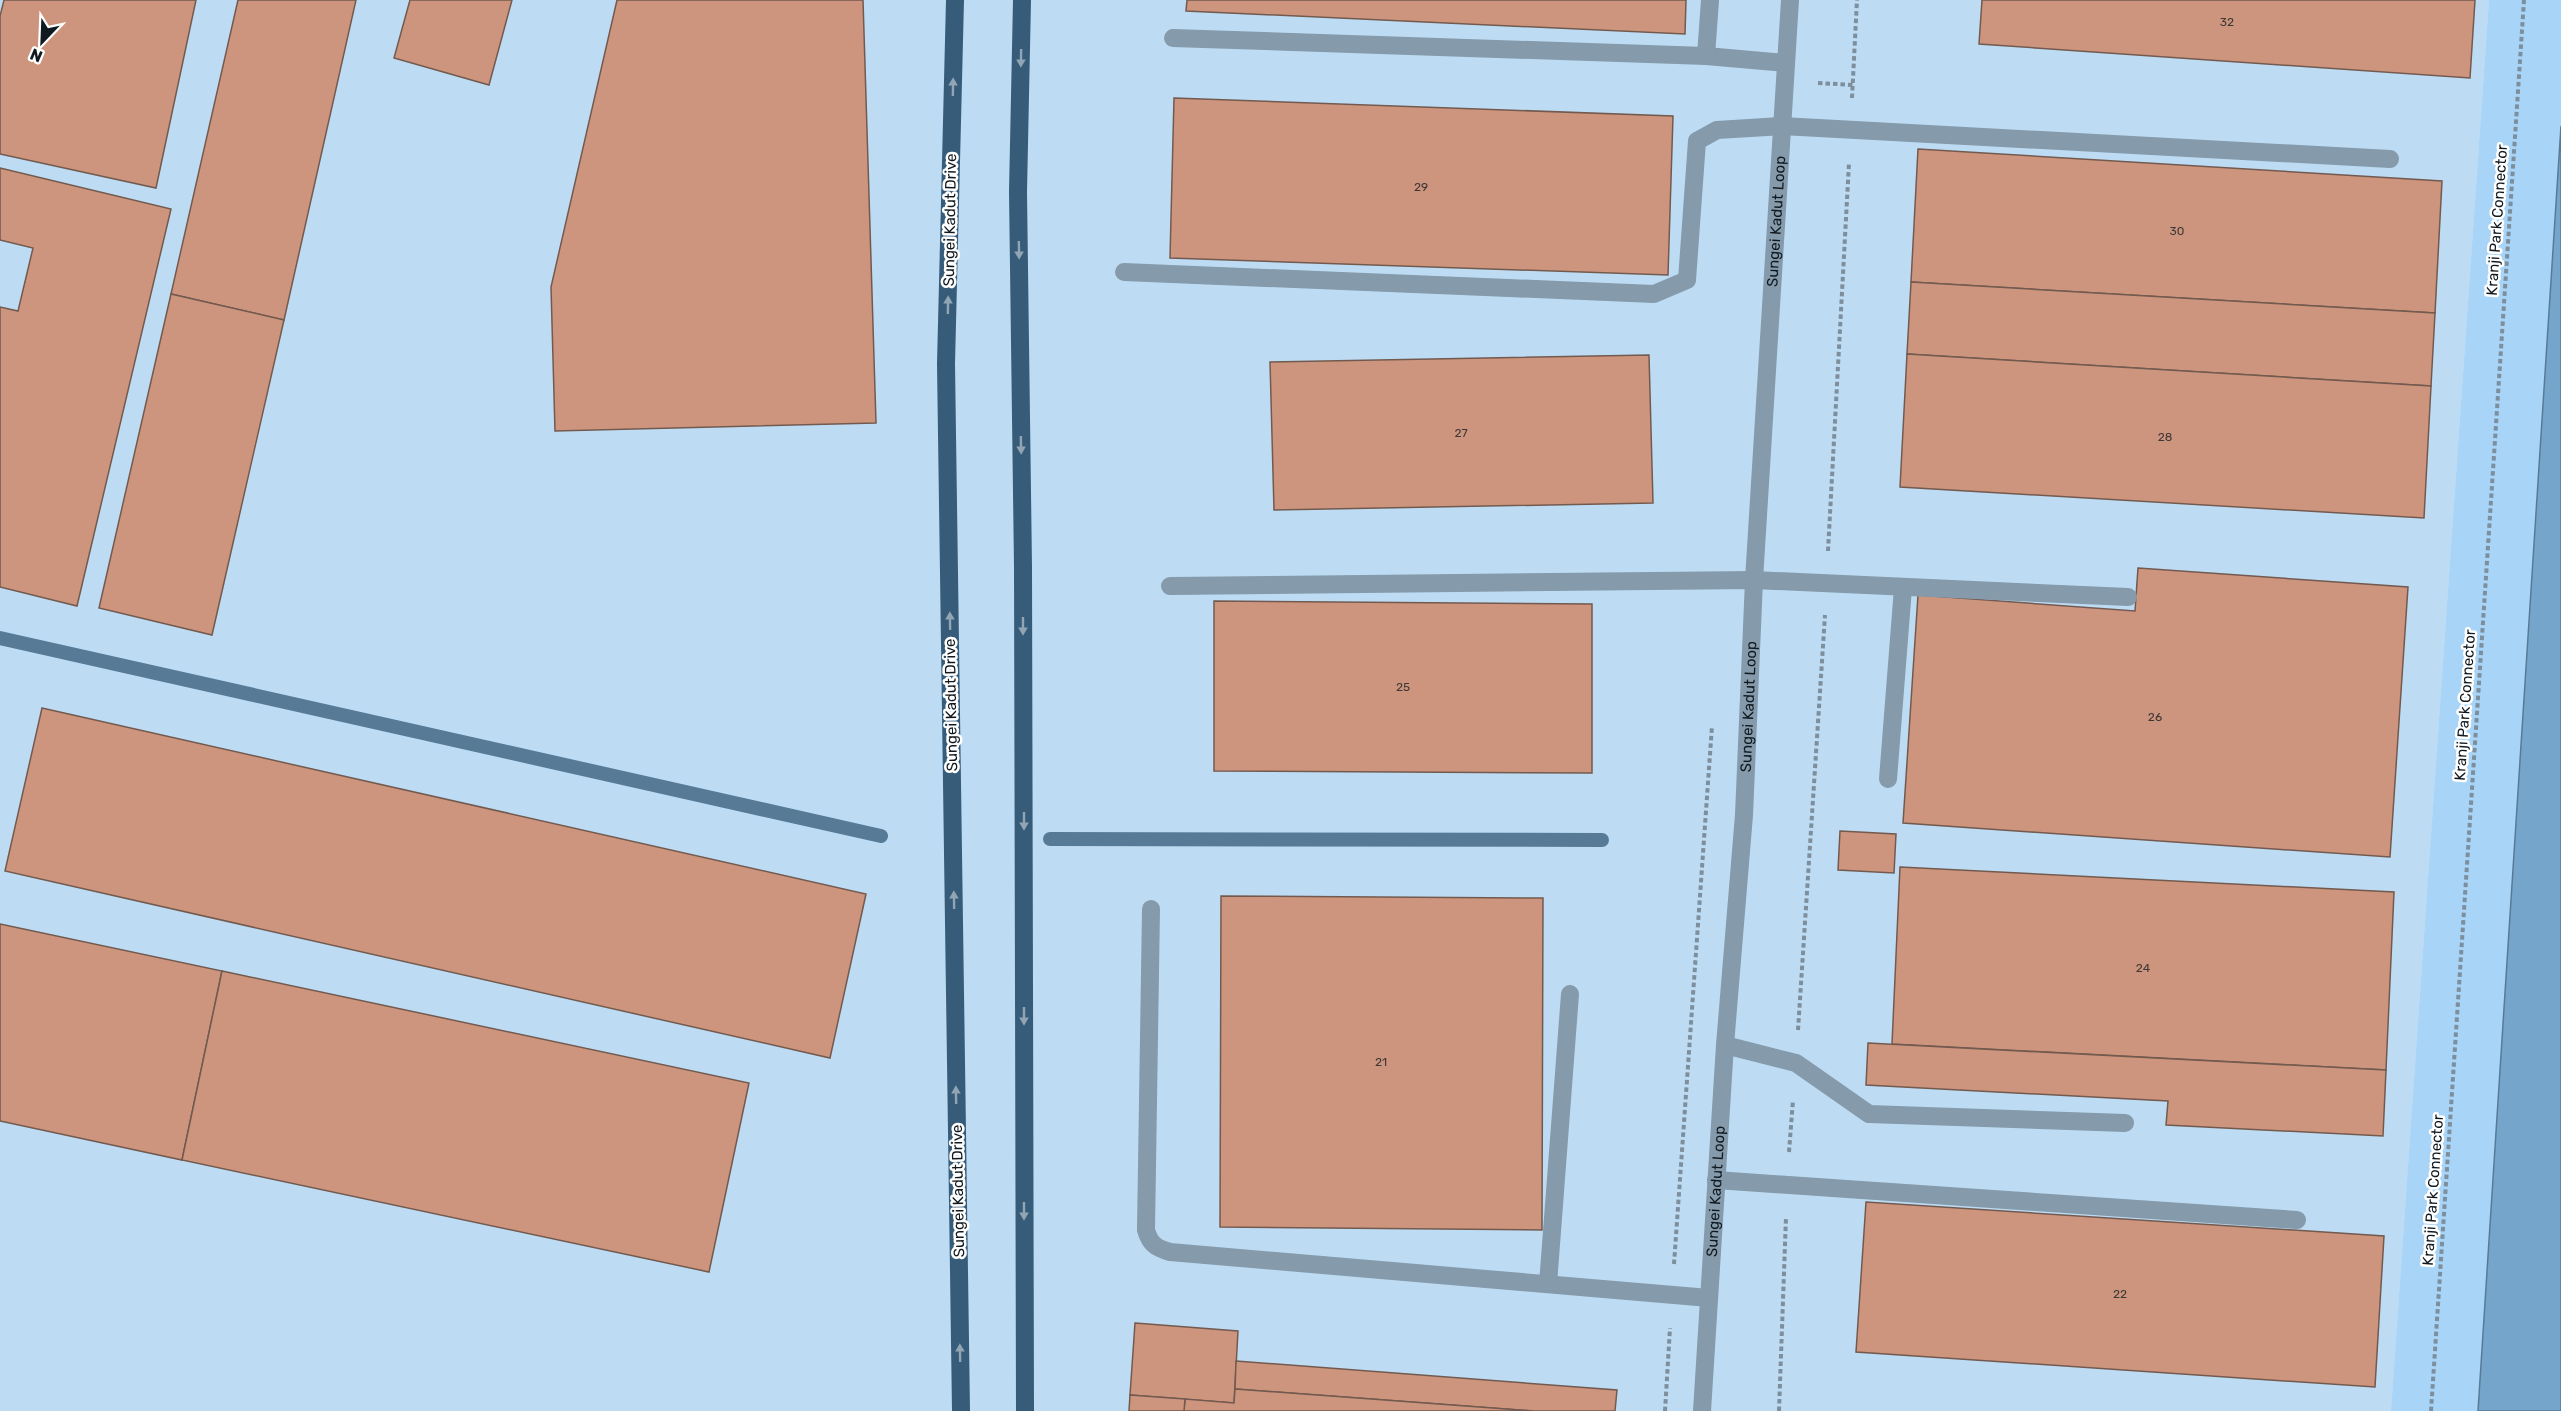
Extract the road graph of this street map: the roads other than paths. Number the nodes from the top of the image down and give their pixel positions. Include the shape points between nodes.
1 (955, 0) edge
2 (1022, 0) edge
3 (1710, 0) edge
4 (1790, 0) edge
5 (1173, 38) dead end
6 (1706, 56) junction
7 (1786, 63) junction
8 (1782, 126) junction
9 (2390, 159) dead end
10 (1124, 272) dead end
11 (1754, 580) junction
12 (1170, 586) dead end
13 (1903, 588) junction
14 (2128, 597) dead end
15 (1888, 779) dead end
16 (1151, 909) dead end
17 (1570, 994) dead end
18 (1725, 1046) junction
19 (2125, 1123) dead end
20 (1716, 1180) junction
21 (2297, 1220) dead end
22 (1548, 1284) junction
23 (1709, 1298) junction
24 (960, 1411) edge
25 (1025, 1411) edge
26 (1702, 1411) edge

24 -> 1 main road, Sungei Kadut Drive via 946,364
2 -> 25 main road via 1018,192
3 - 6 street
4 - 7 street, Sungei Kadut Loop
5 - 6 street
6 - 7 street
7 - 8 street, Sungei Kadut Loop
8 - 9 street
8 - 10 street via 1717,130 1697,141 1687,280 1654,294
8 - 11 street, Sungei Kadut Loop
11 - 12 street
11 - 13 street
11 - 18 street, Sungei Kadut Loop via 1744,815
13 - 14 street
13 - 15 street
16 - 22 street via 1146,1230 1149,1241 1170,1252
17 - 22 street
18 - 19 street via 1796,1063 1869,1114
18 - 20 street, Sungei Kadut Loop
20 - 21 street
20 - 23 street, Sungei Kadut Loop
22 - 23 street
23 - 26 street, Sungei Kadut Loop

